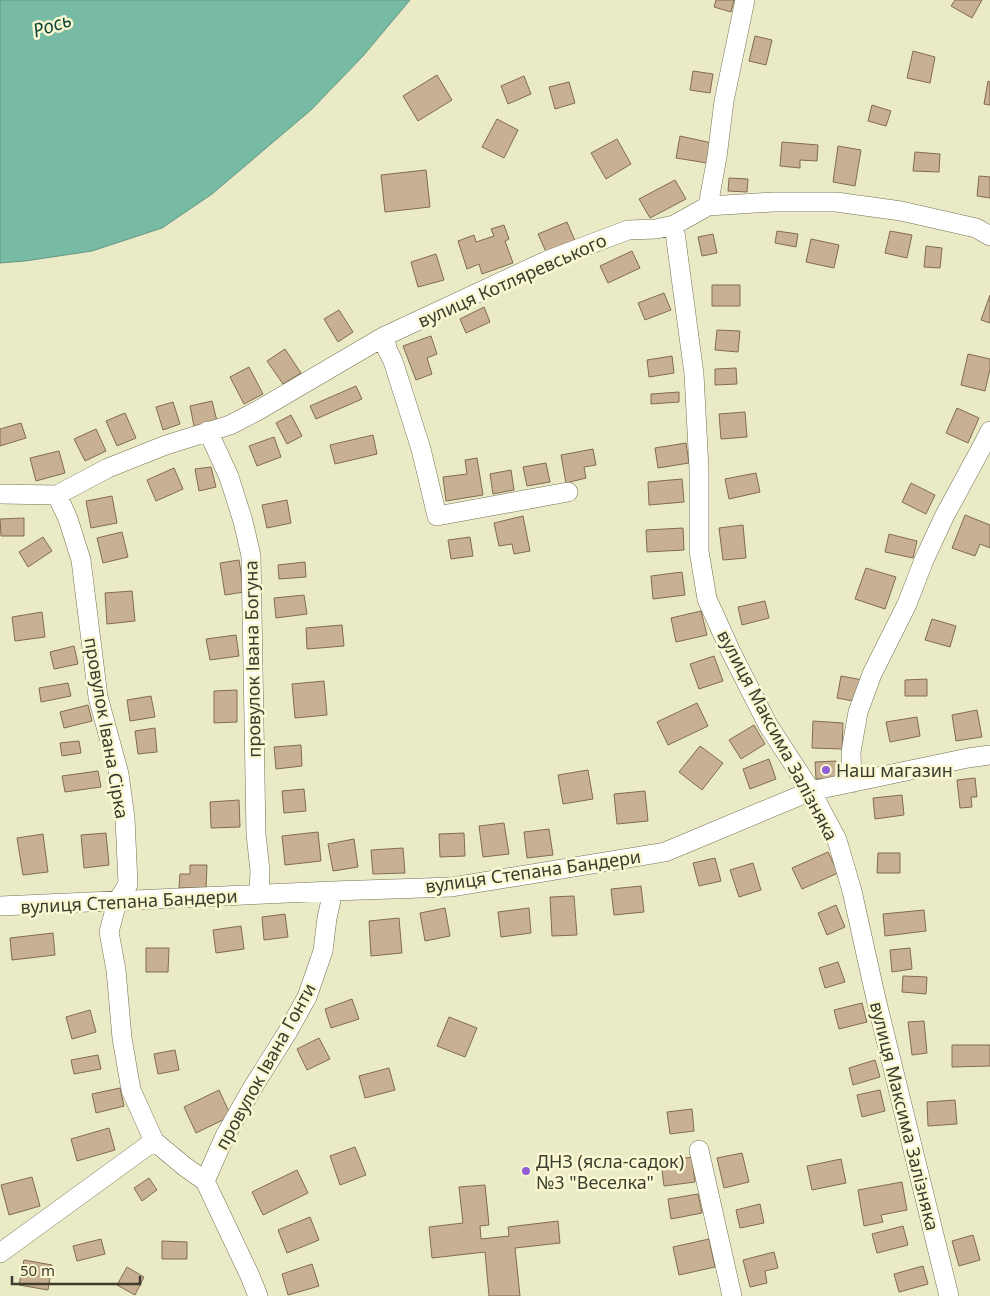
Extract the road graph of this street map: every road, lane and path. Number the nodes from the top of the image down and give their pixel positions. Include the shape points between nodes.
1 (745, 0) edge
2 (708, 206) junction
3 (674, 225) junction
4 (990, 236) edge
5 (385, 336) junction
6 (990, 430) edge
7 (208, 431) junction
8 (568, 492) dead end
9 (0, 494) edge
10 (57, 495) junction
11 (990, 755) edge
12 (852, 783) junction
13 (811, 791) junction
14 (334, 891) junction
15 (259, 894) junction
16 (117, 902) junction
17 (0, 906) edge
18 (154, 1141) junction
19 (699, 1150) dead end
20 (205, 1181) junction
21 (0, 1253) edge
22 (258, 1296) edge
23 (732, 1296) edge
24 (949, 1296) edge

1 - 2 street via 724,101
2 - 3 street, вулиця Котляревського
2 - 4 street, вулиця Котляревського via 836,202 902,211 976,228
3 - 5 street, вулиця Котляревського via 656,230 628,230 546,261
3 - 13 street, вулиця Максима Залізняка via 694,374 699,551 707,599 768,725
5 - 7 street, вулиця Котляревського via 257,411
5 - 8 street via 386,349 393,361 421,449 437,516
6 - 12 street via 944,517 907,604 872,674 858,712 851,752
7 - 10 street, вулиця Котляревського via 108,468
7 - 15 street, провулок Івана Богуна via 229,476 250,556
9 - 10 street, вулиця Котляревського
10 - 16 street, провулок Івана Сірка via 81,560 98,697 120,774 128,884
11 - 12 street, вулиця Степана Бандери
12 - 13 street, вулиця Степана Бандери
13 - 14 street, вулиця Степана Бандери via 665,852 452,887
13 - 24 street, вулиця Максима Залізняка via 836,840 852,891
14 - 15 street, вулиця Степана Бандери
14 - 20 street, провулок Івана Гонти via 322,951 307,997 225,1136
15 - 16 street, вулиця Степана Бандери
16 - 17 street, вулиця Степана Бандери
16 - 18 street, провулок Івана Сірка via 109,932 122,1038 132,1090
18 - 20 street
18 - 21 street
19 - 23 street
20 - 22 street

